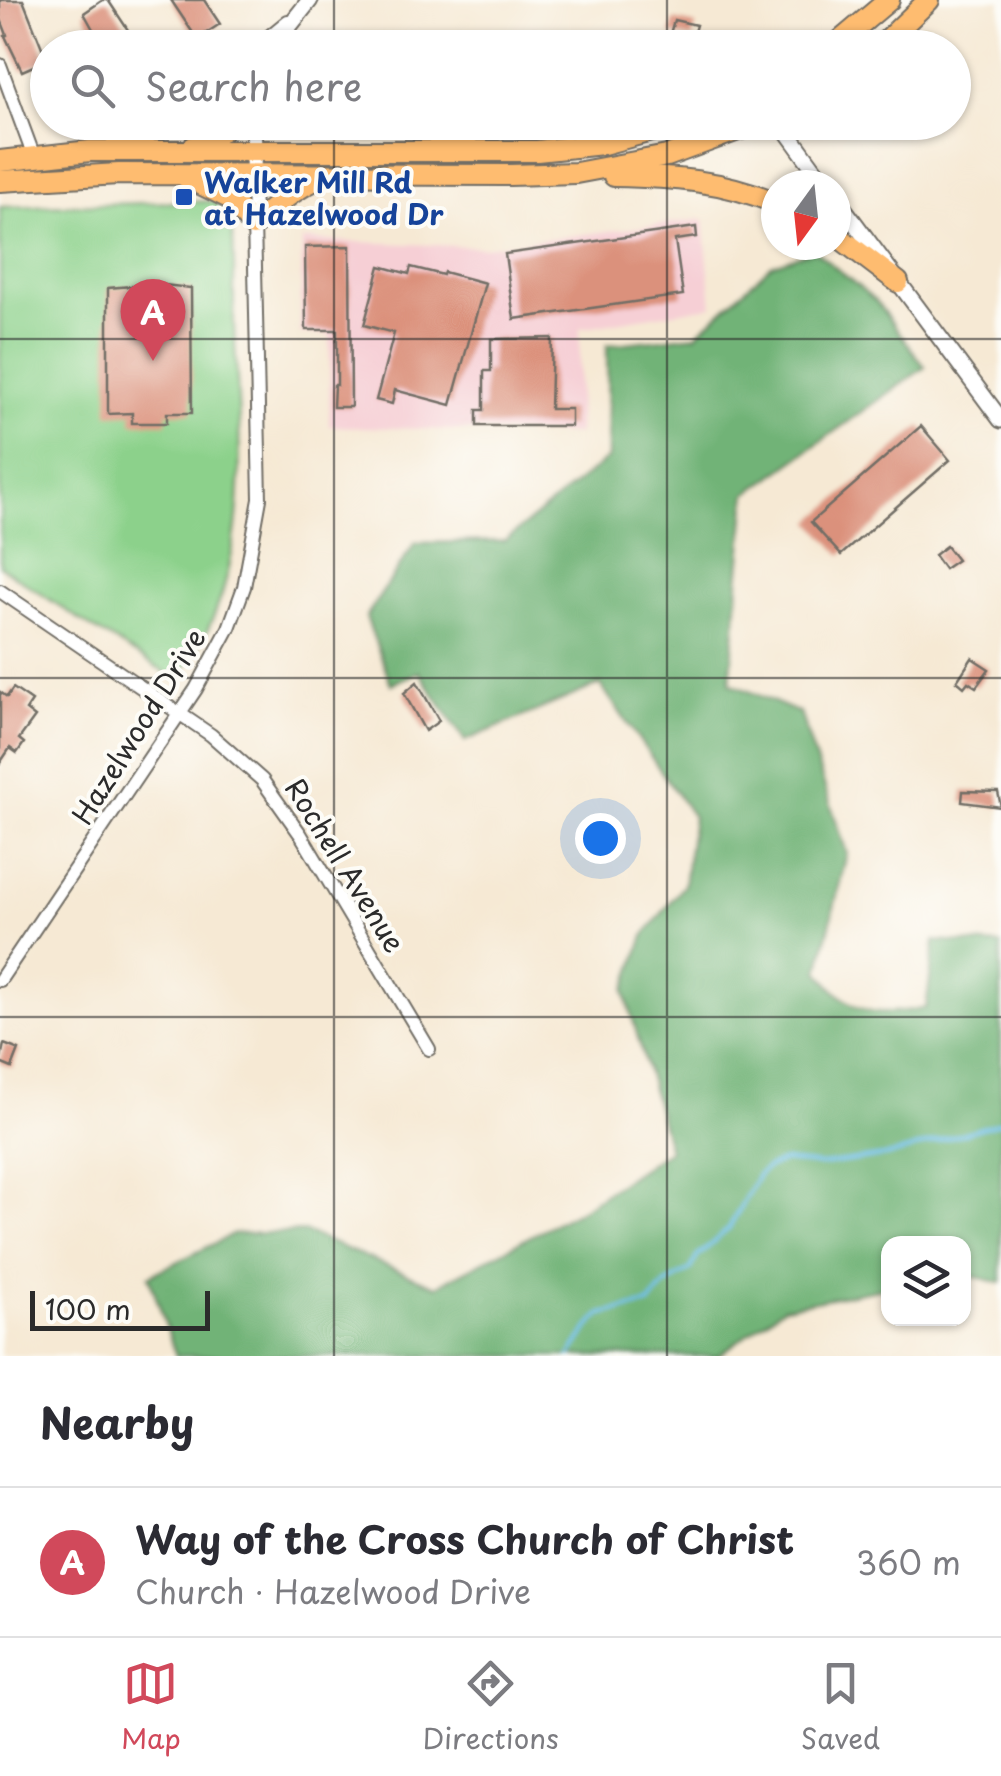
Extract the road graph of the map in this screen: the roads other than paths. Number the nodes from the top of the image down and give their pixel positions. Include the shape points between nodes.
1 (310, 0) edge
2 (889, 0) edge
3 (929, 0) edge
4 (295, 15) junction
5 (277, 30) edge
6 (285, 30) edge
7 (853, 30) edge
8 (898, 30) edge
9 (0, 66) edge
10 (140, 140) edge
11 (210, 140) edge
12 (253, 140) edge
13 (618, 140) edge
14 (711, 140) edge
15 (793, 140) edge
16 (184, 150) junction
17 (253, 150) junction
18 (138, 151) junction
19 (34, 157) junction
20 (0, 162) edge
21 (815, 170) edge
22 (178, 174) junction
23 (253, 174) junction
24 (328, 174) junction
25 (536, 175) junction
26 (0, 181) edge
27 (761, 198) edge
28 (851, 218) edge
29 (254, 226) junction
30 (851, 247) edge
31 (898, 282) junction
32 (1001, 420) edge
33 (0, 591) edge
34 (180, 713) junction
35 (0, 980) edge
36 (429, 1049) dead end

1 - 4 street
2 - 7 main road
3 - 8 main road
4 - 5 street
4 - 6 street
9 - 19 street
10 - 18 street
11 - 16 main road
12 - 17 street
13 - 17 main road via 537,151
14 - 25 main road via 618,167
15 - 21 street
16 - 17 main road
16 - 18 main road
17 - 23 street
18 - 19 main road
19 - 20 main road
22 - 23 main road
22 - 26 main road
22 - 29 main road via 229,198
23 - 24 main road
23 - 29 street, Hazelwood Drive
24 - 25 main road
24 - 29 main road via 285,198
25 - 27 main road via 665,177 723,184
28 - 31 street
29 - 34 street, Hazelwood Drive via 256,531 233,618
30 - 31 main road
31 - 32 street
33 - 34 street, Rochell Avenue
34 - 35 street, Hazelwood Drive
34 - 36 street, Rochell Avenue via 237,756 281,803

